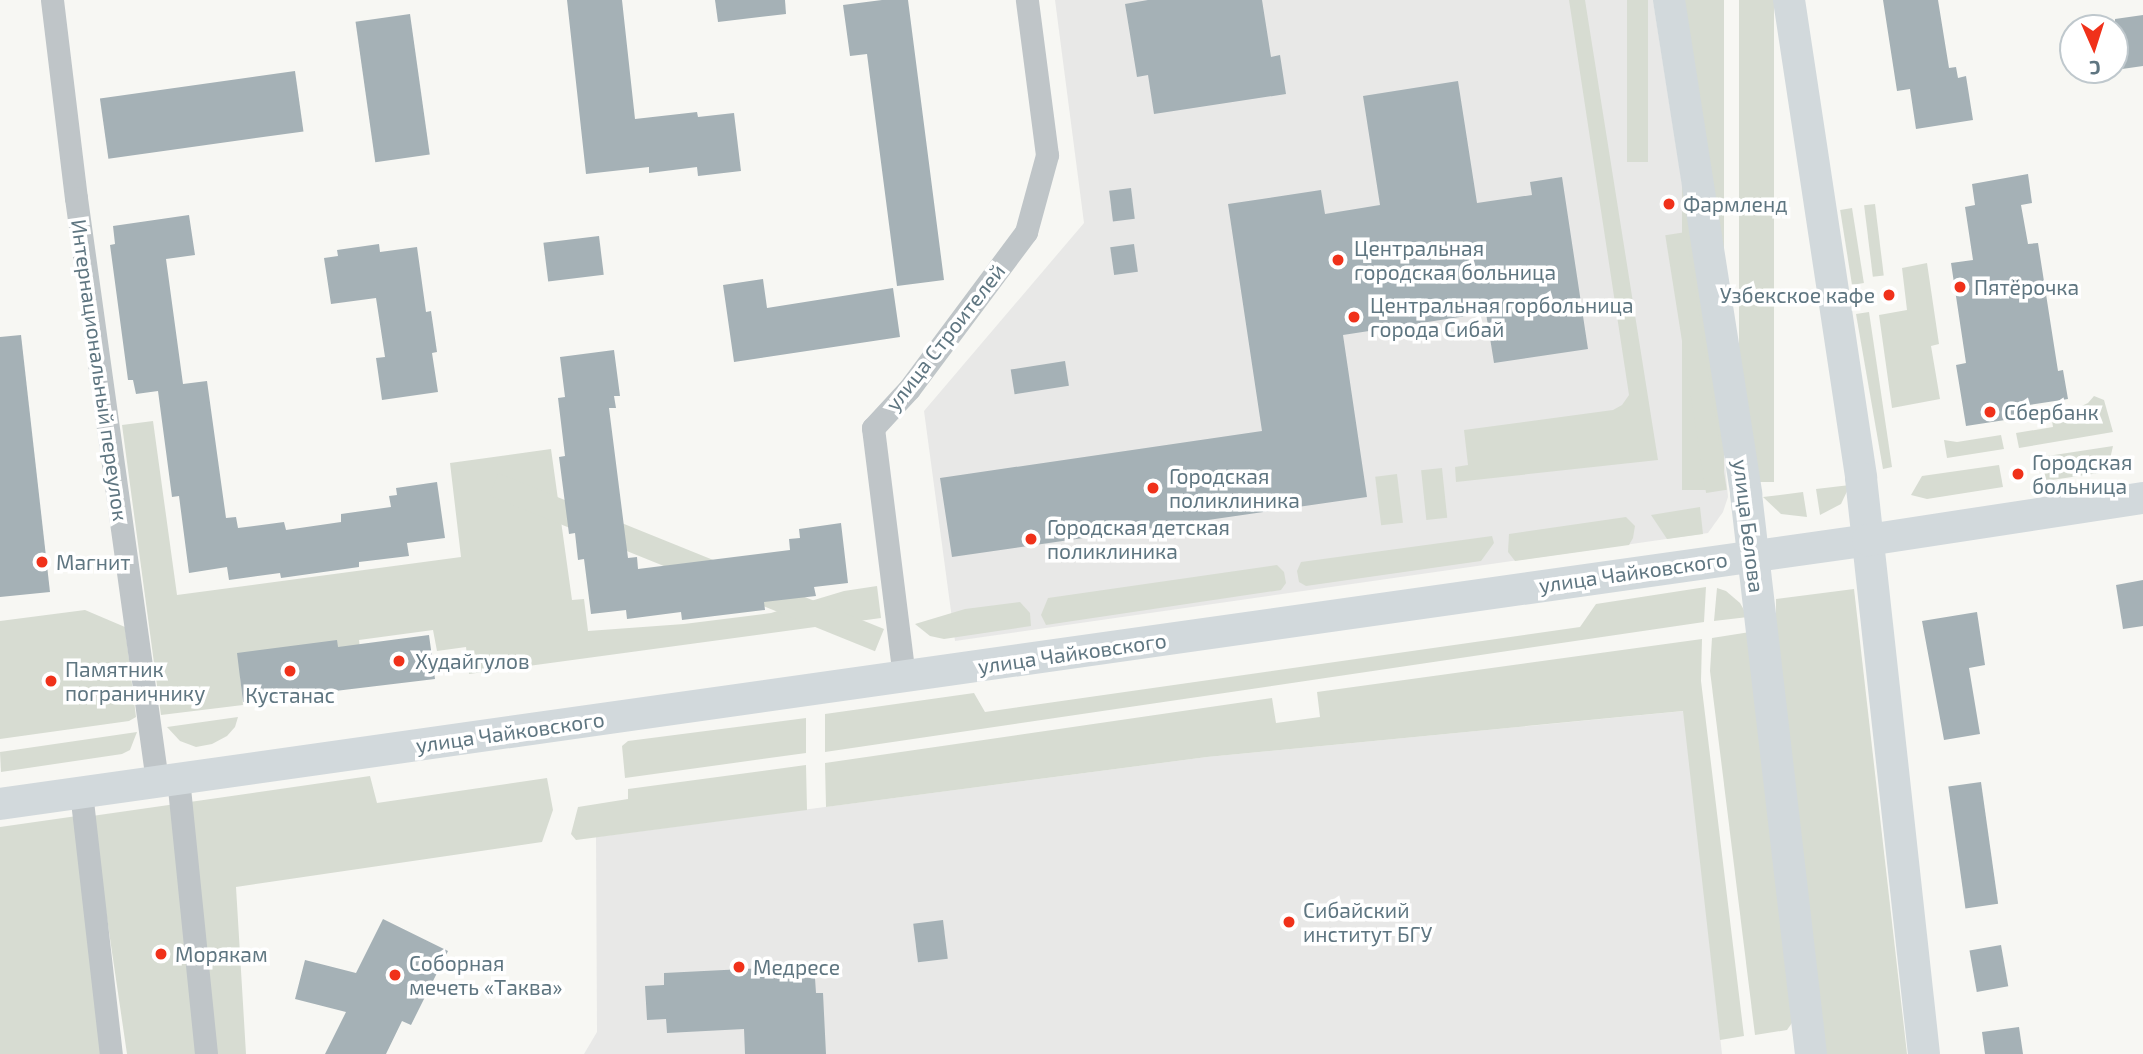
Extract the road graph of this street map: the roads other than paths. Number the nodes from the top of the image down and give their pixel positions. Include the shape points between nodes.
1 (52, 0) edge
2 (1027, 0) edge
3 (1669, 0) edge
4 (1789, 0) edge
5 (2143, 498) edge
6 (1868, 540) junction
7 (1754, 555) junction
8 (904, 677) junction
9 (167, 780) junction
10 (81, 792) junction
11 (0, 804) edge
12 (111, 1054) edge
13 (206, 1054) edge
14 (1811, 1054) edge
15 (1924, 1054) edge

1 - 9 street, Интернациональный переулок via 80,225
2 - 8 street, улица Строителей via 1047,155 1026,232 909,389 873,428
3 - 7 main road, улица Белова
4 - 6 main road
5 - 6 main road, улица Чайковского
6 - 7 main road, улица Чайковского
6 - 15 main road
7 - 8 main road, улица Чайковского
7 - 14 main road, улица Белова
8 - 9 main road, улица Чайковского
9 - 10 main road, улица Чайковского
9 - 13 street, Интернациональный переулок
10 - 11 main road, улица Чайковского
10 - 12 street

